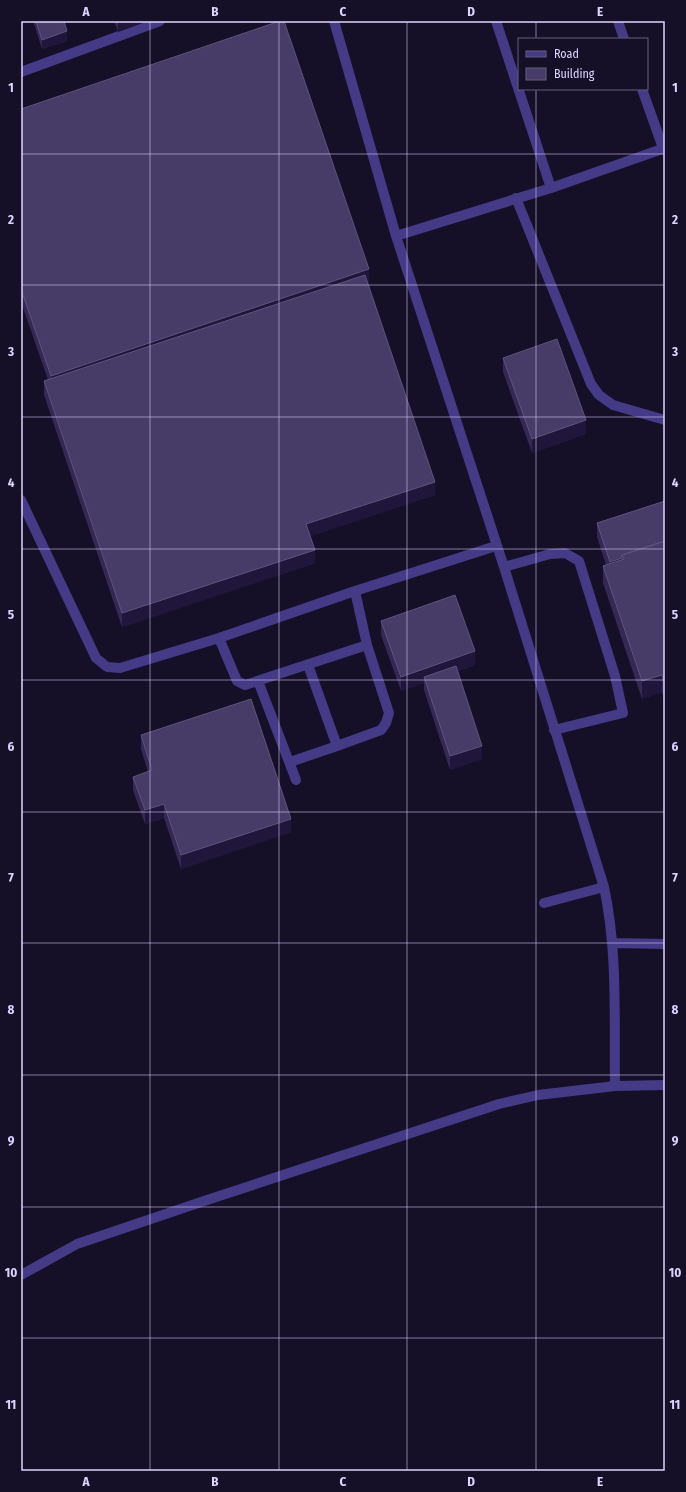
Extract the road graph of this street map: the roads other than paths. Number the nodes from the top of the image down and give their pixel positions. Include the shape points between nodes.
1 (160, 21) edge
2 (334, 21) edge
3 (496, 21) edge
4 (618, 21) edge
5 (624, 38) edge
6 (21, 72) edge
7 (518, 88) edge
8 (519, 90) edge
9 (642, 90) edge
10 (664, 148) edge
11 (551, 188) junction
12 (516, 198) junction
13 (396, 236) junction
14 (665, 420) edge
15 (21, 500) edge
16 (496, 546) junction
17 (504, 567) junction
18 (355, 591) junction
19 (219, 638) junction
20 (367, 645) junction
21 (308, 665) junction
22 (258, 681) junction
23 (554, 730) junction
24 (337, 746) junction
25 (290, 762) junction
26 (296, 780) dead end
27 (604, 887) junction
28 (544, 903) dead end
29 (613, 943) junction
30 (665, 944) edge
31 (665, 1085) edge
32 (615, 1086) junction
33 (21, 1275) edge

1 - 6 street
2 - 13 street
3 - 7 street
4 - 5 street
8 - 11 street
9 - 10 street
10 - 11 street
11 - 12 street
12 - 13 street
12 - 14 street via 588,377 599,395 613,404
13 - 16 street
15 - 19 street via 96,658 107,667 120,668
16 - 17 street
16 - 18 street
17 - 23 street
17 - 23 street via 550,554 565,553 579,561 615,676 623,713
18 - 19 street
18 - 20 street
19 - 22 street via 237,681 245,685
20 - 21 street
20 - 24 street via 389,713 381,730
21 - 22 street
21 - 24 street
22 - 25 street
23 - 27 street
24 - 25 street
25 - 26 street
27 - 28 street
27 - 29 street
29 - 30 street
29 - 32 street
31 - 32 street
32 - 33 street via 538,1095 499,1104 77,1244

